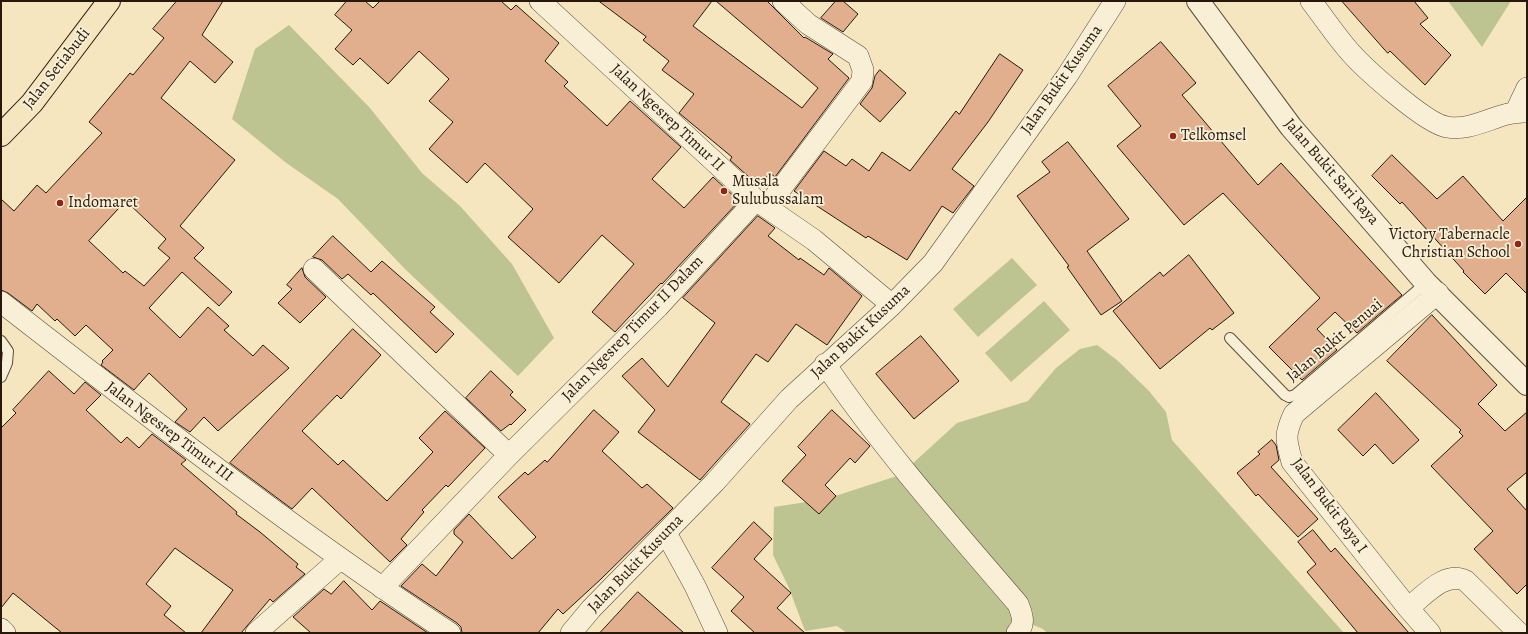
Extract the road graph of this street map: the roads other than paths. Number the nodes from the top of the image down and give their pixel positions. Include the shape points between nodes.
1 (109, 1) edge
2 (540, 1) edge
3 (783, 1) edge
4 (1115, 1) edge
5 (1198, 1) edge
6 (1311, 1) edge
7 (1527, 88) edge
8 (1522, 112) edge
9 (1, 135) edge
10 (761, 204) junction
11 (314, 269) dead end
12 (1432, 288) junction
13 (1, 302) edge
14 (892, 305) junction
15 (1230, 338) dead end
16 (1, 341) edge
17 (825, 364) junction
18 (1, 378) edge
19 (1527, 384) edge
20 (509, 455) junction
21 (666, 533) junction
22 (340, 559) junction
23 (382, 588) junction
24 (1408, 608) junction
25 (1, 629) edge
26 (5, 633) edge
27 (256, 633) edge
28 (450, 633) edge
29 (570, 633) edge
30 (717, 633) edge
31 (1017, 633) edge
32 (1430, 633) edge
33 (1519, 633) edge

1 - 9 highway, Jalan Setiabudi via 32,103
2 - 10 street, Jalan Ngesrep Timur II
3 - 10 street, Jalan Ngesrep Timur II Dalam via 808,24 858,56 863,70 862,81
4 - 14 street, Jalan Bukit Kusuma via 1067,76 933,263
5 - 12 street, Jalan Bukit Sari Raya via 1291,127
6 - 8 street via 1350,53 1403,101 1424,116 1447,127 1468,126
7 - 8 street
10 - 14 street, Jalan Ngesrep Timur II via 814,240
10 - 20 street, Jalan Ngesrep Timur II Dalam
11 - 20 street
12 - 15 lane, Jalan Bukit Penuai via 1290,397 1285,395
12 - 19 street, Jalan Bukit Sari Raya
12 - 24 street, Jalan Bukit Raya I via 1294,414 1286,430 1292,462
13 - 22 street, Jalan Ngesrep Timur III via 140,411
14 - 17 street, Jalan Bukit Kusuma
16 - 18 lane via 8,351 7,363
17 - 21 street, Jalan Bukit Kusuma via 789,399
17 - 31 street via 850,400 933,505 1018,604 1023,623
20 - 23 street, Jalan Ngesrep Timur II Dalam
21 - 29 street, Jalan Bukit Kusuma
21 - 30 street
22 - 23 street, Jalan Ngesrep Timur III
22 - 27 street
23 - 28 street, Jalan Ngesrep Timur III
24 - 32 street, Jalan Bukit Raya I
24 - 33 street via 1447,579 1459,577 1466,580
25 - 26 street

